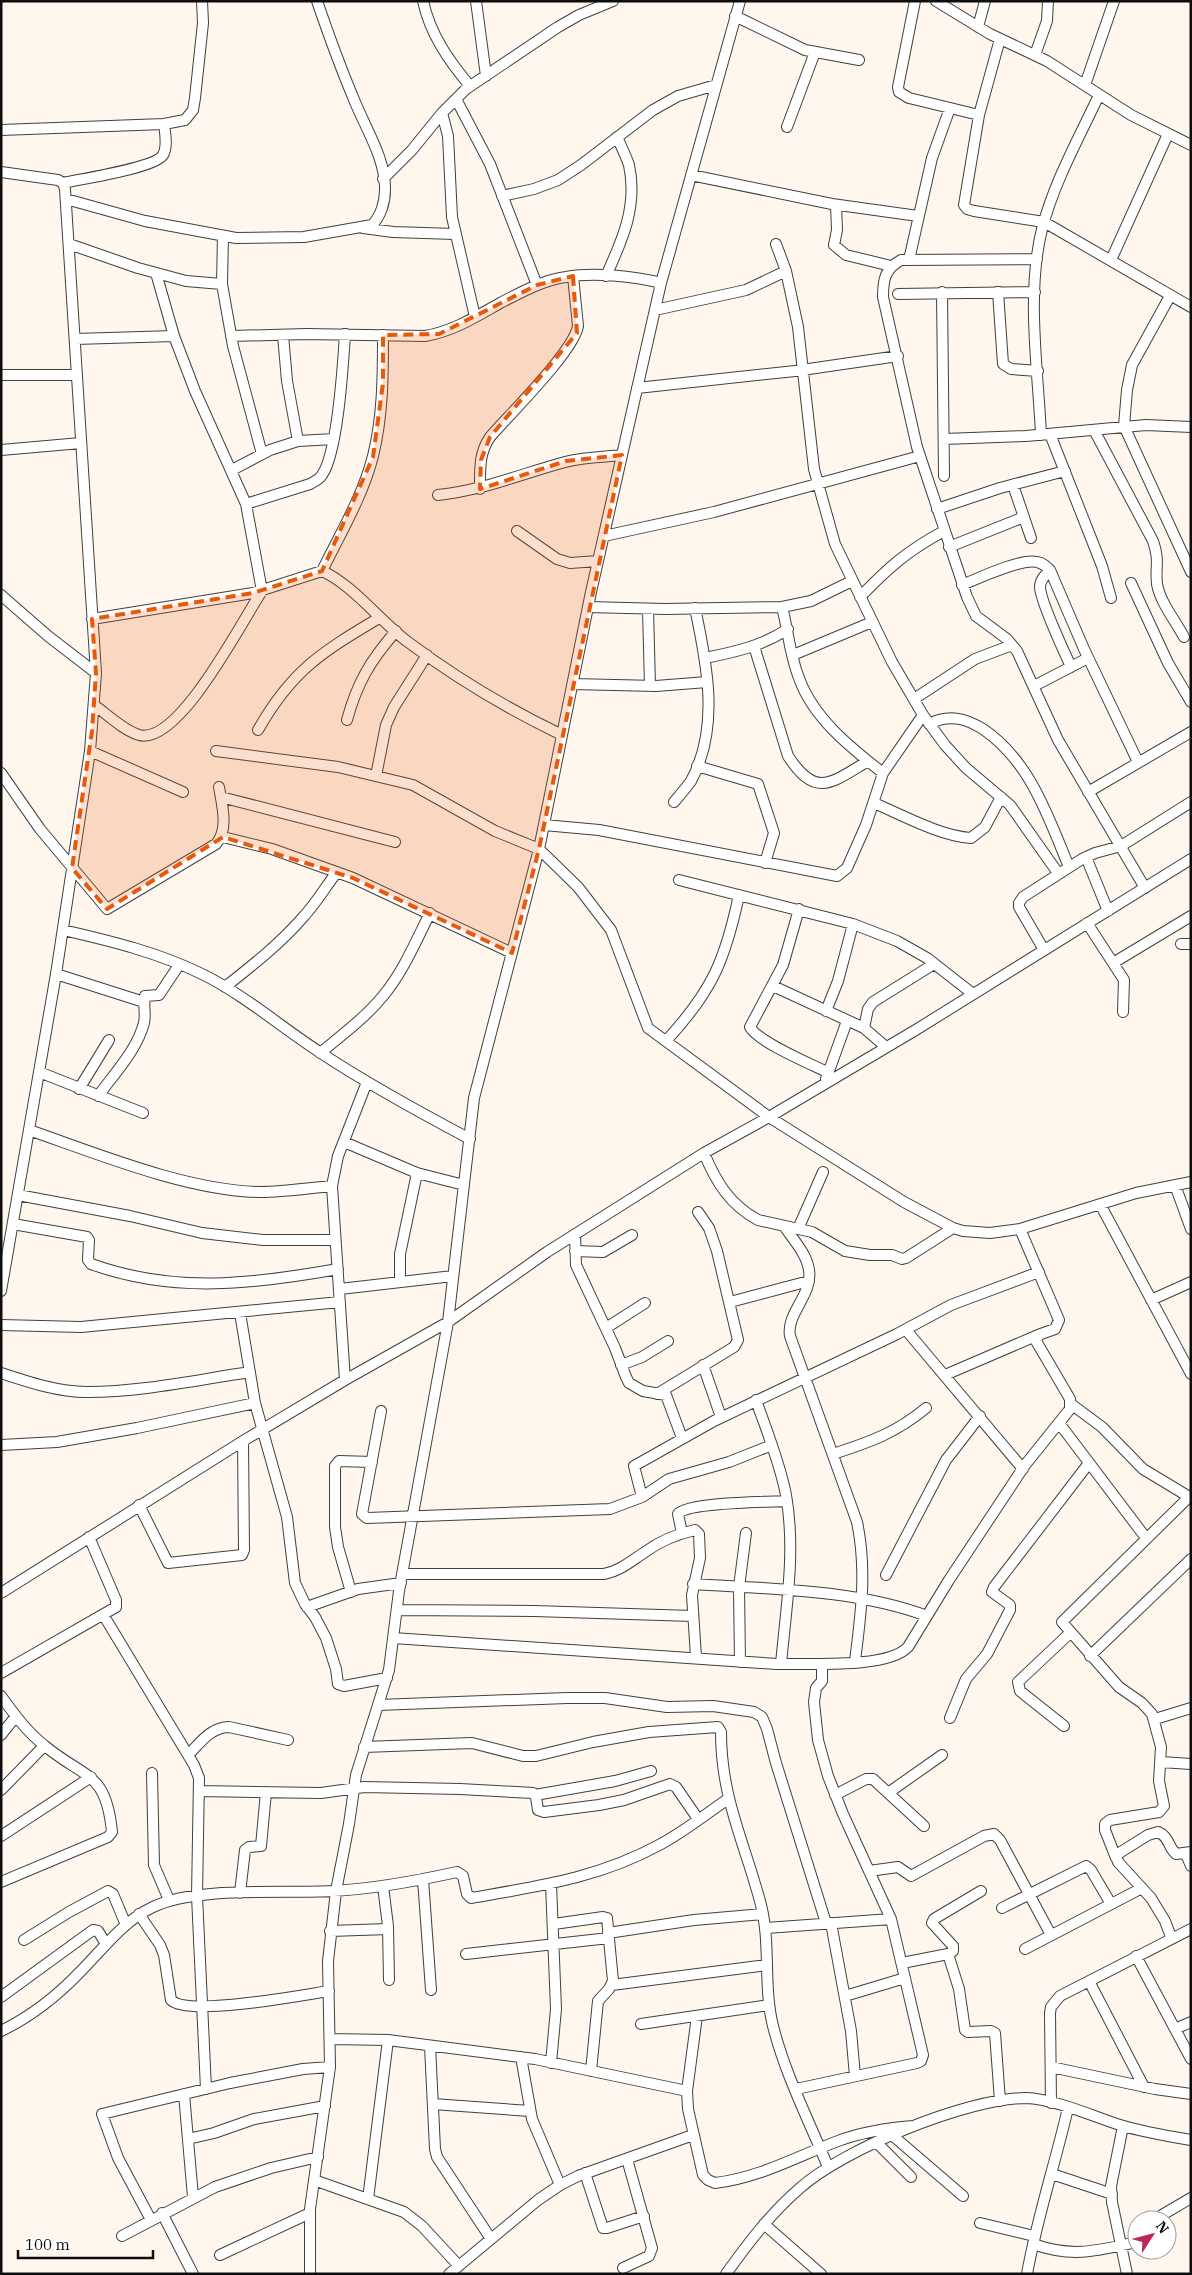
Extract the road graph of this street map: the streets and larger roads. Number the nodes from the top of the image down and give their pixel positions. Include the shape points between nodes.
1 (202, 1) edge
2 (317, 1) edge
3 (423, 1) edge
4 (476, 1) edge
5 (582, 1) edge
6 (614, 1) edge
7 (740, 1) edge
8 (915, 1) edge
9 (936, 1) edge
10 (985, 1) edge
11 (1048, 1) edge
12 (1114, 1) edge
13 (951, 6) edge
14 (585, 12) junction
15 (735, 16) junction
16 (978, 27) junction
17 (1000, 39) junction
18 (815, 52) junction
19 (1036, 55) junction
20 (859, 60) dead end
21 (486, 76) junction
22 (716, 85) junction
23 (1085, 85) junction
24 (470, 86) junction
25 (1099, 95) junction
26 (456, 99) junction
27 (950, 108) junction
28 (442, 113) junction
29 (979, 115) junction
30 (164, 124) junction
31 (787, 126) dead end
32 (1, 130) edge
33 (1168, 134) junction
34 (617, 137) junction
35 (1191, 145) edge
36 (1, 172) edge
37 (691, 175) junction
38 (384, 179) junction
39 (63, 183) junction
40 (502, 196) junction
41 (66, 200) junction
42 (836, 205) junction
43 (918, 216) junction
44 (1044, 222) junction
45 (362, 228) junction
46 (455, 234) junction
47 (223, 236) junction
48 (69, 244) junction
49 (776, 244) dead end
50 (1037, 259) junction
51 (909, 260) junction
52 (1112, 260) junction
53 (891, 266) junction
54 (786, 271) junction
55 (156, 273) junction
56 (573, 276) junction
57 (606, 276) junction
58 (661, 283) junction
59 (222, 284) junction
60 (537, 285) junction
61 (942, 292) junction
62 (998, 292) junction
63 (1035, 292) junction
64 (898, 294) dead end
65 (1170, 296) junction
66 (1191, 307) edge
67 (655, 310) junction
68 (476, 317) junction
69 (283, 334) junction
70 (345, 334) junction
71 (383, 335) junction
72 (174, 336) junction
73 (231, 336) junction
74 (75, 338) junction
75 (898, 356) junction
76 (802, 370) junction
77 (1038, 371) junction
78 (1, 375) edge
79 (77, 375) junction
80 (637, 388) junction
81 (1124, 426) junction
82 (1191, 427) edge
83 (1094, 430) junction
84 (1046, 434) junction
85 (334, 438) junction
86 (944, 439) junction
87 (298, 441) junction
88 (81, 443) junction
89 (1, 450) edge
90 (262, 454) junction
91 (622, 455) junction
92 (920, 456) junction
93 (232, 470) junction
94 (1065, 471) junction
95 (944, 476) dead end
96 (818, 483) junction
97 (1013, 485) junction
98 (480, 489) junction
99 (438, 495) dead end
100 (246, 504) junction
101 (937, 509) junction
102 (1024, 517) junction
103 (517, 531) dead end
104 (944, 531) junction
105 (604, 536) junction
106 (1031, 538) dead end
107 (948, 546) junction
108 (598, 561) junction
109 (1050, 570) junction
110 (322, 571) junction
111 (1191, 572) edge
112 (852, 581) junction
113 (1131, 583) dead end
114 (962, 585) junction
115 (262, 590) junction
116 (1, 595) edge
117 (860, 596) junction
118 (1111, 598) dead end
119 (588, 607) junction
120 (782, 607) junction
121 (696, 608) junction
122 (648, 609) junction
123 (379, 618) junction
124 (92, 619) junction
125 (872, 622) junction
126 (788, 629) junction
127 (396, 631) junction
128 (1184, 636) dead end
129 (1012, 645) junction
130 (754, 646) junction
131 (427, 655) junction
132 (793, 656) junction
133 (705, 658) junction
134 (1088, 658) junction
135 (1071, 667) junction
136 (96, 673) junction
137 (707, 682) junction
138 (573, 684) junction
139 (650, 686) junction
140 (1034, 686) junction
141 (914, 699) junction
142 (1191, 702) edge
143 (94, 705) junction
144 (926, 719) junction
145 (347, 720) dead end
146 (258, 730) dead end
147 (1191, 732) edge
148 (562, 735) junction
149 (90, 750) junction
150 (216, 751) dead end
151 (868, 761) junction
152 (1138, 762) junction
153 (698, 766) junction
154 (1, 773) edge
155 (883, 773) junction
156 (376, 776) junction
157 (183, 792) dead end
158 (1088, 792) junction
159 (1001, 797) junction
160 (674, 802) dead end
161 (1191, 802) edge
162 (874, 803) junction
163 (544, 825) junction
164 (222, 837) junction
165 (395, 842) dead end
166 (1121, 846) junction
167 (539, 849) junction
168 (1086, 857) junction
169 (1191, 859) edge
170 (765, 863) junction
171 (1069, 867) junction
172 (72, 868) junction
173 (337, 872) junction
174 (1058, 873) junction
175 (679, 880) dead end
176 (1145, 888) junction
177 (739, 894) junction
178 (799, 910) junction
179 (1108, 911) junction
180 (430, 913) junction
181 (1191, 916) edge
182 (1087, 923) junction
183 (854, 924) junction
184 (63, 930) junction
185 (1044, 950) junction
186 (512, 953) junction
187 (1113, 963) junction
188 (934, 964) junction
189 (179, 965) junction
190 (56, 974) junction
191 (773, 986) junction
192 (224, 987) junction
193 (973, 994) junction
194 (144, 1002) junction
195 (826, 1011) junction
196 (1123, 1012) dead end
197 (847, 1021) junction
198 (864, 1028) junction
199 (109, 1040) dead end
200 (666, 1041) junction
201 (886, 1047) junction
202 (320, 1053) junction
203 (39, 1072) junction
204 (827, 1078) junction
205 (367, 1082) junction
206 (79, 1089) junction
207 (98, 1096) junction
208 (143, 1113) dead end
209 (769, 1117) junction
210 (29, 1130) junction
211 (470, 1138) junction
212 (344, 1142) junction
213 (704, 1153) junction
214 (823, 1172) dead end
215 (417, 1173) junction
216 (1191, 1182) edge
217 (464, 1185) junction
218 (1175, 1185) junction
219 (332, 1186) junction
220 (18, 1195) junction
221 (1100, 1204) junction
222 (698, 1212) dead end
223 (13, 1224) junction
224 (784, 1226) junction
225 (798, 1228) junction
226 (953, 1228) junction
227 (1020, 1229) junction
228 (1191, 1229) edge
229 (575, 1234) junction
230 (632, 1235) dead end
231 (336, 1240) junction
232 (575, 1251) junction
233 (338, 1269) junction
234 (1039, 1272) junction
235 (453, 1276) junction
236 (809, 1281) junction
237 (400, 1282) junction
238 (1191, 1282) edge
239 (2, 1288) edge
240 (340, 1289) junction
241 (1151, 1300) junction
242 (340, 1302) junction
243 (730, 1302) junction
244 (645, 1303) dead end
245 (240, 1313) junction
246 (448, 1322) junction
247 (1, 1325) edge
248 (606, 1328) junction
249 (906, 1330) junction
250 (1038, 1335) junction
251 (668, 1341) dead end
252 (621, 1365) junction
253 (703, 1365) junction
254 (250, 1372) junction
255 (1, 1373) edge
256 (1191, 1374) edge
257 (945, 1376) junction
258 (805, 1377) junction
259 (345, 1380) junction
260 (657, 1394) junction
261 (756, 1400) junction
262 (255, 1403) junction
263 (1071, 1404) junction
264 (926, 1408) dead end
265 (381, 1411) dead end
266 (980, 1416) junction
267 (721, 1417) junction
268 (1059, 1423) junction
269 (262, 1430) junction
270 (682, 1438) junction
271 (243, 1441) junction
272 (1, 1445) edge
273 (772, 1445) junction
274 (833, 1454) junction
275 (372, 1462) junction
276 (1089, 1463) junction
277 (1023, 1469) junction
278 (642, 1497) junction
279 (1190, 1497) edge
280 (787, 1501) junction
281 (139, 1504) junction
282 (414, 1517) junction
283 (682, 1533) junction
284 (746, 1533) dead end
285 (89, 1537) junction
286 (1146, 1538) junction
287 (1191, 1559) edge
288 (886, 1575) dead end
289 (402, 1578) junction
290 (693, 1584) junction
291 (739, 1587) junction
292 (788, 1590) junction
293 (351, 1592) junction
294 (1, 1593) edge
295 (862, 1600) junction
296 (307, 1607) junction
297 (397, 1610) junction
298 (104, 1616) junction
299 (693, 1616) junction
300 (927, 1616) junction
301 (1070, 1633) junction
302 (393, 1638) junction
303 (1090, 1656) junction
304 (696, 1657) junction
305 (740, 1662) junction
306 (855, 1662) junction
307 (781, 1664) junction
308 (822, 1664) junction
309 (1, 1673) edge
310 (387, 1678) junction
311 (1, 1696) edge
312 (378, 1705) junction
313 (1191, 1708) edge
314 (16, 1716) junction
315 (950, 1718) dead end
316 (1154, 1719) junction
317 (1064, 1726) dead end
318 (1, 1735) edge
319 (288, 1740) dead end
320 (44, 1746) junction
321 (364, 1747) junction
322 (188, 1755) junction
323 (942, 1755) dead end
324 (1161, 1762) junction
325 (1191, 1764) edge
326 (651, 1771) dead end
327 (152, 1773) dead end
328 (91, 1777) junction
329 (354, 1788) junction
330 (1, 1790) edge
331 (199, 1791) junction
332 (266, 1792) junction
333 (888, 1793) junction
334 (535, 1795) junction
335 (835, 1795) junction
336 (728, 1799) junction
337 (698, 1819) junction
338 (924, 1826) dead end
339 (1, 1836) edge
340 (1188, 1853) edge
341 (1116, 1858) junction
342 (1191, 1866) edge
343 (869, 1872) junction
344 (423, 1879) junction
345 (1, 1882) edge
346 (552, 1884) junction
347 (383, 1886) junction
348 (1142, 1888) junction
349 (336, 1891) junction
350 (981, 1891) dead end
351 (240, 1893) junction
352 (1030, 1894) junction
353 (197, 1896) junction
354 (169, 1900) junction
355 (1111, 1904) junction
356 (1002, 1908) dead end
357 (139, 1914) junction
358 (762, 1914) junction
359 (891, 1918) junction
360 (829, 1923) junction
361 (554, 1924) junction
362 (126, 1925) junction
363 (766, 1928) junction
364 (388, 1929) junction
365 (1191, 1929) edge
366 (330, 1931) junction
367 (608, 1935) junction
368 (1051, 1935) junction
369 (1172, 1937) junction
370 (24, 1940) dead end
371 (106, 1944) junction
372 (555, 1945) junction
373 (1025, 1949) dead end
374 (466, 1954) dead end
375 (948, 1954) junction
376 (1136, 1956) junction
377 (902, 1962) junction
378 (767, 1965) junction
379 (905, 1978) junction
380 (389, 1980) dead end
381 (1090, 1981) junction
382 (612, 1985) junction
383 (431, 1990) dead end
384 (329, 1991) junction
385 (845, 1996) junction
386 (1, 1997) edge
387 (769, 2005) junction
388 (202, 2006) junction
389 (697, 2016) junction
390 (1191, 2022) edge
391 (641, 2024) dead end
392 (1175, 2028) junction
393 (1, 2031) edge
394 (330, 2039) junction
395 (388, 2040) junction
396 (430, 2046) junction
397 (1190, 2056) edge
398 (521, 2057) junction
399 (551, 2063) junction
400 (330, 2067) junction
401 (1051, 2067) junction
402 (591, 2071) junction
403 (855, 2076) junction
404 (1144, 2087) junction
405 (206, 2089) junction
406 (796, 2089) junction
407 (687, 2091) junction
408 (184, 2094) junction
409 (1191, 2094) edge
410 (1000, 2101) junction
411 (1051, 2103) junction
412 (432, 2104) junction
413 (325, 2106) junction
414 (1068, 2108) junction
415 (530, 2111) junction
416 (913, 2126) junction
417 (1123, 2126) junction
418 (693, 2135) junction
419 (892, 2135) junction
420 (188, 2139) junction
421 (1191, 2140) edge
422 (876, 2142) junction
423 (820, 2149) junction
424 (318, 2157) junction
425 (627, 2158) junction
426 (828, 2168) junction
427 (585, 2173) junction
428 (1052, 2174) junction
429 (911, 2177) dead end
430 (314, 2180) junction
431 (560, 2185) junction
432 (1112, 2194) junction
433 (963, 2196) dead end
434 (193, 2197) junction
435 (1191, 2198) edge
436 (368, 2199) junction
437 (1171, 2210) edge
438 (162, 2213) junction
439 (310, 2213) junction
440 (644, 2216) junction
441 (151, 2220) junction
442 (980, 2223) dead end
443 (764, 2224) junction
444 (122, 2236) dead end
445 (491, 2239) junction
446 (1033, 2240) junction
447 (1127, 2244) edge
448 (1121, 2245) junction
449 (220, 2255) dead end
450 (459, 2266) junction
451 (623, 2268) dead end
452 (192, 2274) edge
453 (310, 2274) edge
454 (449, 2274) edge
455 (726, 2274) edge
456 (821, 2274) edge
457 (1027, 2274) edge
458 (1127, 2274) edge

1 - 30 street via 203,24 193,110 182,121
2 - 38 street
3 - 24 street via 437,41
4 - 21 street
5 - 14 street
6 - 14 street
7 - 15 street
8 - 27 street via 898,92
9 - 13 street
10 - 16 street
11 - 19 street via 1047,21
12 - 23 street
13 - 16 street
14 - 21 street
15 - 18 street
15 - 22 street
16 - 17 street
17 - 19 street
17 - 29 street
18 - 20 street
18 - 31 street
19 - 23 street
21 - 24 street
22 - 34 street via 678,96
22 - 37 street
23 - 25 street
24 - 26 street
25 - 33 street
25 - 44 street
26 - 28 street
26 - 40 street via 490,164
27 - 29 street
27 - 43 street via 932,158
28 - 38 street
28 - 46 street via 448,136 449,193
29 - 44 street via 964,205 974,211
30 - 32 street
30 - 39 street via 166,146 156,161
33 - 35 street
33 - 52 street
34 - 40 street via 558,180
34 - 57 street via 628,164 632,186 624,237
36 - 39 street
37 - 42 street
37 - 58 street
38 - 45 street via 378,219
39 - 41 street
40 - 60 street
41 - 47 street via 145,221
41 - 48 street
42 - 43 street
42 - 53 street via 834,245 846,255
43 - 51 street
44 - 50 street
44 - 52 street
45 - 46 street
45 - 47 street via 304,237
46 - 68 street
47 - 59 street
48 - 55 street
48 - 74 street
49 - 54 street
50 - 51 street
50 - 63 street
51 - 53 street via 901,260
52 - 65 street
53 - 75 street via 883,278 883,297
54 - 67 street via 746,290
54 - 76 street via 798,327
55 - 59 street via 186,281
55 - 72 street
56 - 57 street
56 - 60 street
56 - 98 street via 577,333 483,448
57 - 58 street via 642,278
58 - 67 street
59 - 73 street
60 - 68 street
61 - 62 street
61 - 64 street
61 - 86 street
62 - 63 street
62 - 77 street via 1003,364 1010,369
63 - 77 street
65 - 66 street
65 - 81 street via 1132,364
67 - 80 street
68 - 71 street via 439,334
69 - 70 street
69 - 73 street
69 - 87 street
70 - 71 street
70 - 85 street
71 - 110 street via 383,383 373,457 361,490
72 - 74 street
72 - 93 street via 195,391
73 - 90 street
74 - 79 street
75 - 76 street
75 - 92 street
76 - 80 street
76 - 96 street
77 - 84 street
78 - 79 street
79 - 88 street
80 - 91 street
81 - 82 street
81 - 83 street
81 - 111 street
83 - 84 street
83 - 128 street via 1153,541 1158,558 1160,594
84 - 86 street
84 - 94 street
85 - 87 street
85 - 100 street via 324,473 319,479
86 - 95 street
87 - 90 street
88 - 89 street
88 - 124 street
90 - 93 street
91 - 98 street via 566,461
91 - 105 street
92 - 96 street
92 - 101 street
93 - 100 street
94 - 97 street
94 - 118 street
96 - 105 street via 714,512
96 - 112 street via 835,544
97 - 101 street
97 - 102 street
98 - 99 street
100 - 115 street
101 - 104 street
102 - 106 street
102 - 107 street
103 - 108 street via 556,559 570,563
104 - 107 street
104 - 117 street via 898,559
105 - 108 street
107 - 114 street
108 - 119 street
109 - 114 street via 1036,561 1026,562
109 - 134 street
109 - 135 street via 1040,587
110 - 115 street
110 - 123 street via 330,574
112 - 117 street
112 - 120 street via 811,601
113 - 142 street via 1168,663
114 - 129 street via 976,616
115 - 124 street
115 - 143 street via 198,694 158,732 140,735
116 - 136 street
117 - 125 street
119 - 122 street
119 - 138 street
120 - 121 street
120 - 126 street
121 - 122 street
121 - 133 street
122 - 139 street
123 - 127 street
123 - 146 street via 316,657 287,686
124 - 136 street
125 - 132 street
125 - 141 street
126 - 130 street
126 - 132 street
127 - 131 street
127 - 145 street via 363,674
129 - 140 street
129 - 141 street via 976,659
130 - 133 street
130 - 151 street via 788,756 796,768 808,780 822,784
131 - 148 street via 516,712
131 - 156 street via 386,725
132 - 151 street via 799,679 823,718
133 - 137 street
134 - 135 street
134 - 152 street
135 - 140 street
136 - 143 street
137 - 139 street
137 - 153 street via 710,705 705,746
138 - 139 street
138 - 148 street
140 - 158 street via 1058,740
141 - 144 street
143 - 149 street
144 - 155 street
144 - 159 street via 966,768
144 - 171 street via 954,717 970,721 998,739 1032,782
147 - 152 street
148 - 163 street
149 - 157 street
149 - 172 street
150 - 156 street via 338,767
151 - 155 street
152 - 158 street
153 - 160 street
153 - 170 street via 758,784 774,833
154 - 172 street via 18,800
155 - 162 street
156 - 167 street via 413,785 495,831
158 - 166 street
159 - 162 street via 985,827 970,838 928,826
159 - 174 street
161 - 166 street
162 - 170 street via 847,868 841,875
163 - 167 street
163 - 170 street via 600,830
164 - 165 street via 220,792
164 - 172 street via 216,844 108,909
164 - 173 street via 272,849
166 - 168 street
166 - 176 street
167 - 186 street
167 - 200 street via 578,887 611,930 648,1028
168 - 171 street
168 - 179 street
169 - 176 street
171 - 174 street
172 - 184 street
173 - 180 street
173 - 192 street via 306,915 268,953
174 - 185 street via 1019,903
175 - 177 street
176 - 179 street
177 - 178 street
177 - 200 street via 725,951 713,980
178 - 183 street
178 - 191 street via 783,965
179 - 182 street
180 - 186 street
180 - 202 street via 409,956 383,996 358,1022
181 - 187 street
182 - 185 street
182 - 187 street
183 - 188 street via 897,941
183 - 195 street
184 - 189 street via 118,942
184 - 190 street
185 - 193 street
186 - 211 street via 474,1098
187 - 196 street via 1124,980
188 - 193 street
188 - 198 street via 873,1002
189 - 192 street
189 - 194 street via 161,992 155,996 147,995
190 - 194 street
190 - 203 street
191 - 195 street
191 - 204 street via 752,1020 751,1030
192 - 202 street
193 - 201 street
194 - 207 street via 145,1016 140,1034
195 - 197 street
197 - 198 street
197 - 204 street
198 - 201 street
199 - 206 street
200 - 209 street
201 - 204 street
202 - 205 street
203 - 206 street
203 - 210 street
204 - 209 street
205 - 211 street
205 - 212 street
206 - 207 street
207 - 208 street
209 - 213 street
209 - 226 street via 904,1202
210 - 219 street via 212,1187 260,1192
210 - 220 street
211 - 217 street
212 - 215 street
212 - 219 street
213 - 224 street via 722,1190 735,1204 758,1220
213 - 229 street
214 - 225 street
215 - 217 street
215 - 237 street via 400,1254
216 - 218 street
217 - 235 street
218 - 221 street
218 - 228 street
219 - 231 street
220 - 223 street
220 - 231 street via 202,1233 263,1240
221 - 227 street
221 - 241 street
222 - 243 street via 713,1238
223 - 233 street via 86,1237 91,1264 142,1279 225,1284
223 - 239 street
224 - 225 street
224 - 236 street via 807,1261
225 - 226 street via 812,1232 845,1251 892,1255 902,1259
226 - 227 street via 990,1233
227 - 234 street
229 - 232 street
229 - 246 street
230 - 232 street via 603,1252
231 - 233 street
232 - 248 street via 579,1273
233 - 240 street
234 - 249 street via 951,1305
234 - 250 street via 1059,1320 1055,1329
235 - 237 street
235 - 246 street
236 - 243 street
236 - 258 street via 789,1328
237 - 240 street
238 - 241 street
240 - 242 street
241 - 256 street
242 - 245 street
242 - 259 street
243 - 253 street via 738,1335 736,1344
244 - 248 street
245 - 247 street via 80,1327
245 - 254 street
246 - 259 street
246 - 282 street
248 - 252 street
249 - 257 street
249 - 258 street
250 - 257 street
250 - 263 street via 1038,1348
251 - 252 street
252 - 260 street via 629,1383
253 - 260 street
253 - 267 street
254 - 255 street via 146,1388 85,1392 35,1384
254 - 262 street
257 - 266 street
258 - 261 street
258 - 274 street
259 - 269 street
260 - 270 street via 667,1398
261 - 267 street
261 - 273 street
262 - 269 street
262 - 272 street via 102,1435 57,1442
263 - 268 street
263 - 279 street via 1102,1427 1143,1469
264 - 274 street via 891,1434
265 - 275 street
266 - 277 street
266 - 288 street via 954,1446
267 - 270 street
268 - 276 street
268 - 277 street
269 - 271 street
269 - 296 street via 287,1517 295,1583
270 - 278 street via 634,1466
271 - 281 street
271 - 281 street via 242,1555 168,1563
273 - 278 street via 729,1462 669,1479
273 - 280 street
274 - 295 street via 863,1548
275 - 282 street via 363,1516
275 - 293 street via 335,1463 335,1527
276 - 286 street
276 - 315 street via 994,1587 992,1592 1010,1605 1010,1610 987,1654 966,1680
277 - 300 street
278 - 282 street via 610,1509
279 - 286 street
280 - 283 street via 700,1506 685,1510 678,1514
280 - 292 street via 791,1554
281 - 285 street
282 - 289 street
283 - 289 street via 647,1550 619,1570 604,1574
283 - 290 street via 695,1530 699,1534 700,1558
284 - 291 street
285 - 294 street
285 - 298 street via 116,1600 116,1607
286 - 301 street via 1063,1620
287 - 303 street
289 - 293 street
289 - 297 street
290 - 291 street
290 - 299 street
291 - 292 street
291 - 305 street
292 - 295 street
292 - 307 street
293 - 296 street
295 - 300 street via 898,1606
295 - 306 street
296 - 310 street via 326,1638 338,1684 344,1686
297 - 299 street
297 - 302 street
298 - 309 street
298 - 322 street
299 - 304 street
300 - 306 street via 908,1647 899,1654
301 - 303 street
301 - 317 street via 1018,1682 1020,1691
302 - 304 street
302 - 310 street
303 - 316 street via 1119,1687 1148,1708
304 - 305 street
305 - 307 street
306 - 308 street
307 - 308 street
308 - 335 street via 822,1681 815,1691 814,1717
310 - 312 street
311 - 314 street
312 - 321 street
312 - 360 street via 605,1698 667,1707 713,1706 758,1714 768,1728 776,1763
313 - 316 street
314 - 318 street
314 - 320 street
316 - 324 street via 1162,1747
319 - 322 street via 230,1726 221,1727
320 - 328 street
320 - 330 street
321 - 329 street
321 - 336 street via 472,1743 523,1756 536,1756 620,1737 716,1726 721,1732
322 - 331 street via 197,1771
323 - 333 street
324 - 325 street
324 - 341 street via 1162,1809 1110,1820 1105,1824
326 - 334 street
327 - 354 street via 154,1865
328 - 339 street
328 - 345 street via 105,1797 111,1835
329 - 332 street via 321,1793
329 - 334 street via 460,1788 530,1792
329 - 349 street
331 - 332 street
331 - 353 street
332 - 351 street via 261,1844 246,1850
333 - 335 street via 869,1778
333 - 338 street
334 - 337 street via 538,1810 544,1812 624,1800 673,1784
335 - 343 street
336 - 337 street
336 - 358 street
337 - 346 street via 661,1844 633,1857 590,1875
340 - 341 street via 1176,1854 1165,1836 1158,1832 1148,1834 1118,1853
340 - 342 street
341 - 348 street
343 - 352 street via 898,1867 911,1876 984,1836 994,1834
343 - 359 street
344 - 346 street via 460,1872 466,1894 471,1898
344 - 347 street
344 - 383 street
346 - 361 street
347 - 349 street
347 - 364 street
348 - 355 street
348 - 369 street
349 - 351 street
349 - 366 street
350 - 375 street via 932,1920 953,1946 953,1952
351 - 353 street
352 - 355 street via 1086,1866
352 - 356 street
352 - 368 street
353 - 354 street
353 - 388 street
354 - 357 street
355 - 368 street
357 - 362 street
357 - 388 street via 164,1955 170,2000 176,2004
358 - 363 street
358 - 367 street via 694,1920
359 - 360 street
359 - 377 street
360 - 363 street
360 - 385 street
361 - 367 street via 603,1917 607,1918
361 - 372 street
362 - 370 street via 113,1894 108,1892
362 - 371 street
363 - 378 street
364 - 366 street
364 - 380 street
365 - 369 street
366 - 384 street
367 - 372 street
367 - 382 street
368 - 373 street
369 - 376 street
371 - 386 street via 98,1931 93,1930
371 - 393 street via 53,1997
372 - 374 street
372 - 399 street via 556,2009
375 - 377 street
375 - 410 street via 959,1989 965,2030 992,2030 995,2033
376 - 381 street
376 - 392 street
377 - 379 street
378 - 382 street
378 - 387 street
379 - 385 street
379 - 403 street via 923,2058 918,2063
381 - 401 street via 1060,1996 1051,2007
381 - 404 street
382 - 402 street via 598,2001
384 - 388 street via 271,2001
384 - 394 street
385 - 403 street
387 - 389 street
387 - 406 street via 773,2027
388 - 405 street
389 - 391 street
389 - 407 street
390 - 392 street
392 - 397 street
394 - 395 street
394 - 400 street
395 - 396 street
395 - 436 street
396 - 398 street
396 - 412 street
398 - 399 street
398 - 415 street
399 - 402 street
400 - 405 street via 303,2069
400 - 413 street
401 - 404 street
401 - 411 street
402 - 407 street
403 - 406 street
404 - 409 street
405 - 408 street
406 - 423 street
407 - 418 street
408 - 420 street
408 - 441 street via 102,2114 118,2158
410 - 411 street via 1027,2098
410 - 416 street
411 - 414 street
412 - 415 street
412 - 445 street via 437,2157
413 - 420 street via 262,2118
413 - 424 street
414 - 417 street
414 - 428 street
415 - 431 street
416 - 419 street
416 - 423 street via 839,2140
417 - 421 street
417 - 432 street
418 - 423 street via 704,2175 715,2183 753,2174
418 - 425 street
419 - 422 street
419 - 433 street
420 - 434 street
422 - 426 street
422 - 429 street
423 - 426 street
424 - 430 street
424 - 434 street via 252,2174
425 - 427 street
425 - 440 street
426 - 443 street via 801,2187
427 - 431 street
427 - 440 street via 603,2228
428 - 432 street
428 - 446 street
430 - 436 street
430 - 439 street
431 - 445 street
432 - 448 street
434 - 438 street
435 - 437 street
436 - 450 street via 414,2218
438 - 441 street
438 - 452 street
439 - 449 street
439 - 453 street
440 - 451 street via 651,2252
441 - 444 street
442 - 446 street
443 - 455 street
443 - 456 street
445 - 450 street
446 - 448 street via 1053,2252 1076,2253
446 - 457 street
447 - 448 street
448 - 458 street
450 - 454 street

